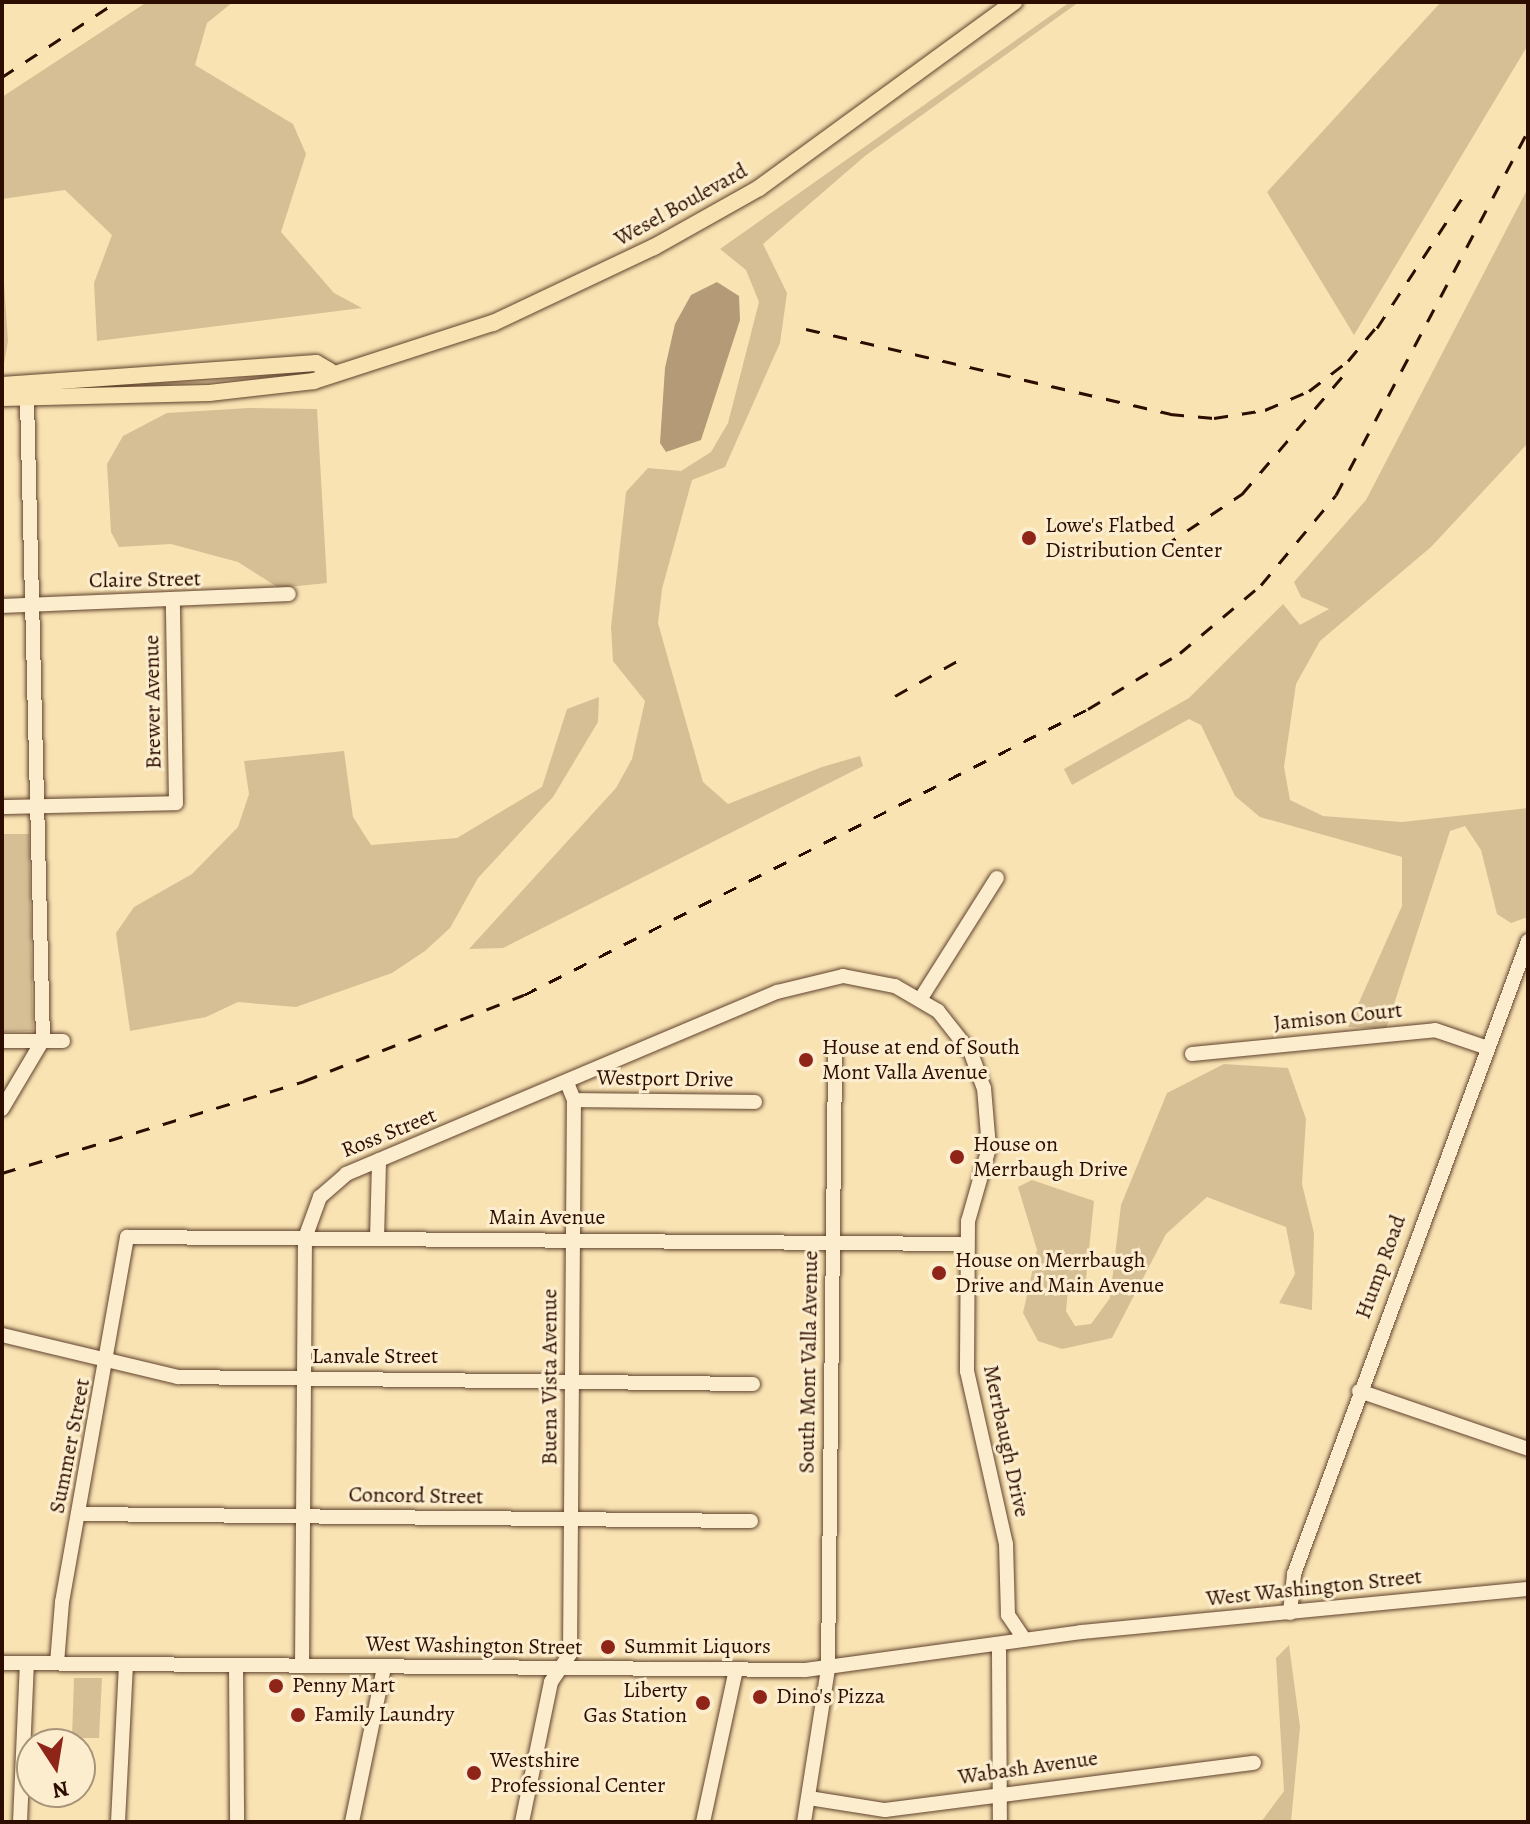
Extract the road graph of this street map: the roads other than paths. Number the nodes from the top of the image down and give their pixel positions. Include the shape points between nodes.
1 (1014, 2) edge
2 (330, 371) junction
3 (2, 385) edge
4 (27, 397) junction
5 (2, 398) edge
6 (289, 594) dead end
7 (173, 601) junction
8 (32, 605) junction
9 (2, 606) edge
10 (38, 806) junction
11 (2, 807) edge
12 (997, 878) dead end
13 (1528, 941) edge
14 (921, 998) junction
15 (43, 1040) junction
16 (2, 1041) edge
17 (63, 1041) dead end
18 (1485, 1047) junction
19 (1192, 1054) dead end
20 (835, 1056) dead end
21 (25, 1075) junction
22 (567, 1083) junction
23 (2, 1088) edge
24 (574, 1100) junction
25 (755, 1102) dead end
26 (2, 1109) edge
27 (379, 1160) junction
28 (127, 1237) joint
29 (305, 1238) junction
30 (377, 1239) junction
31 (573, 1240) junction
32 (833, 1242) junction
33 (967, 1244) junction
34 (2, 1335) edge
35 (108, 1363) junction
36 (305, 1379) junction
37 (572, 1381) junction
38 (753, 1384) dead end
39 (1359, 1391) junction
40 (1528, 1449) edge
41 (80, 1514) junction
42 (303, 1516) junction
43 (571, 1519) junction
44 (751, 1521) dead end
45 (1007, 1582) junction
46 (1528, 1589) edge
47 (1290, 1613) junction
48 (1105, 1632) junction
49 (1024, 1639) junction
50 (997, 1647) junction
51 (2, 1663) edge
52 (27, 1663) junction
53 (57, 1663) junction
54 (126, 1665) junction
55 (236, 1665) junction
56 (302, 1666) junction
57 (384, 1667) junction
58 (828, 1668) junction
59 (560, 1669) junction
60 (736, 1670) junction
61 (1254, 1763) dead end
62 (1000, 1794) junction
63 (809, 1798) junction
64 (20, 1822) edge
65 (118, 1822) edge
66 (237, 1822) edge
67 (352, 1822) edge
68 (522, 1822) edge
69 (703, 1822) edge
70 (804, 1822) edge
71 (1000, 1822) edge

1 - 2 main road, Wesel Boulevard via 759,188 654,247 493,323
2 - 3 main road, Wesel Boulevard via 316,363
2 - 4 main road, Wesel Boulevard via 314,381 209,393
4 - 5 main road, Wesel Boulevard
4 - 8 street
6 - 7 street, Claire Street
7 - 8 street, Claire Street
7 - 10 street, Brewer Avenue via 176,803
8 - 9 street, Claire Street
8 - 10 street
10 - 11 street
10 - 15 street
12 - 14 street
13 - 18 street, Hump Road
14 - 22 street, Ross Street via 868,979 820,978
14 - 33 street, Merrbaugh Drive via 962,1038 984,1088 988,1160
15 - 16 street
15 - 17 street
15 - 21 street
18 - 19 street, Jamison Court via 1435,1030
18 - 39 street, Hump Road
20 - 32 street, South Mont Valla Avenue
21 - 23 street
21 - 26 street
22 - 24 street, Buena Vista Avenue
22 - 27 street, Ross Street
24 - 25 street, Westport Drive
24 - 31 street, Buena Vista Avenue
27 - 29 street, Ross Street via 328,1187
27 - 30 street
28 - 29 street, Main Avenue
28 - 35 street, Summer Street
29 - 30 street, Main Avenue
29 - 36 street, Ross Street
30 - 31 street, Main Avenue
31 - 32 street, Main Avenue
31 - 37 street, Buena Vista Avenue
32 - 33 street, Main Avenue
32 - 58 street, South Mont Valla Avenue
33 - 45 street, Merrbaugh Drive via 968,1388 1006,1544
34 - 35 street, Lanvale Street
35 - 36 street, Lanvale Street via 178,1377
35 - 41 street, Summer Street
36 - 37 street, Lanvale Street
36 - 42 street, Ross Street
37 - 38 street, Lanvale Street
37 - 43 street, Buena Vista Avenue
39 - 40 street
39 - 47 street, Hump Road via 1294,1574
41 - 42 street, Concord Street
41 - 53 street, Summer Street
42 - 43 street, Concord Street
42 - 56 street, Ross Street
43 - 44 street, Concord Street
43 - 59 street, Buena Vista Avenue via 570,1654
45 - 49 street, Merrbaugh Drive via 1010,1621
45 - 50 street, Merrbaugh Drive
46 - 47 street, West Washington Street
47 - 48 street, West Washington Street
48 - 49 street, West Washington Street
48 - 50 street, West Washington Street
49 - 50 street, West Washington Street
50 - 58 street, West Washington Street
50 - 62 street, Merrbaugh Drive
51 - 52 street, West Washington Street
52 - 53 street, West Washington Street
52 - 64 street
53 - 54 street, West Washington Street
54 - 55 street, West Washington Street
54 - 65 street
55 - 56 street, West Washington Street
55 - 66 street
56 - 57 street, West Washington Street
57 - 59 street, West Washington Street
57 - 67 street
58 - 60 street, West Washington Street
58 - 63 street, South Mont Valla Avenue
59 - 60 street, West Washington Street
59 - 68 street, Buena Vista Avenue via 551,1682
60 - 69 street
61 - 62 street, Wabash Avenue
62 - 63 street, Wabash Avenue via 885,1810
62 - 71 street, Merrbaugh Drive
63 - 70 street, South Mont Valla Avenue

